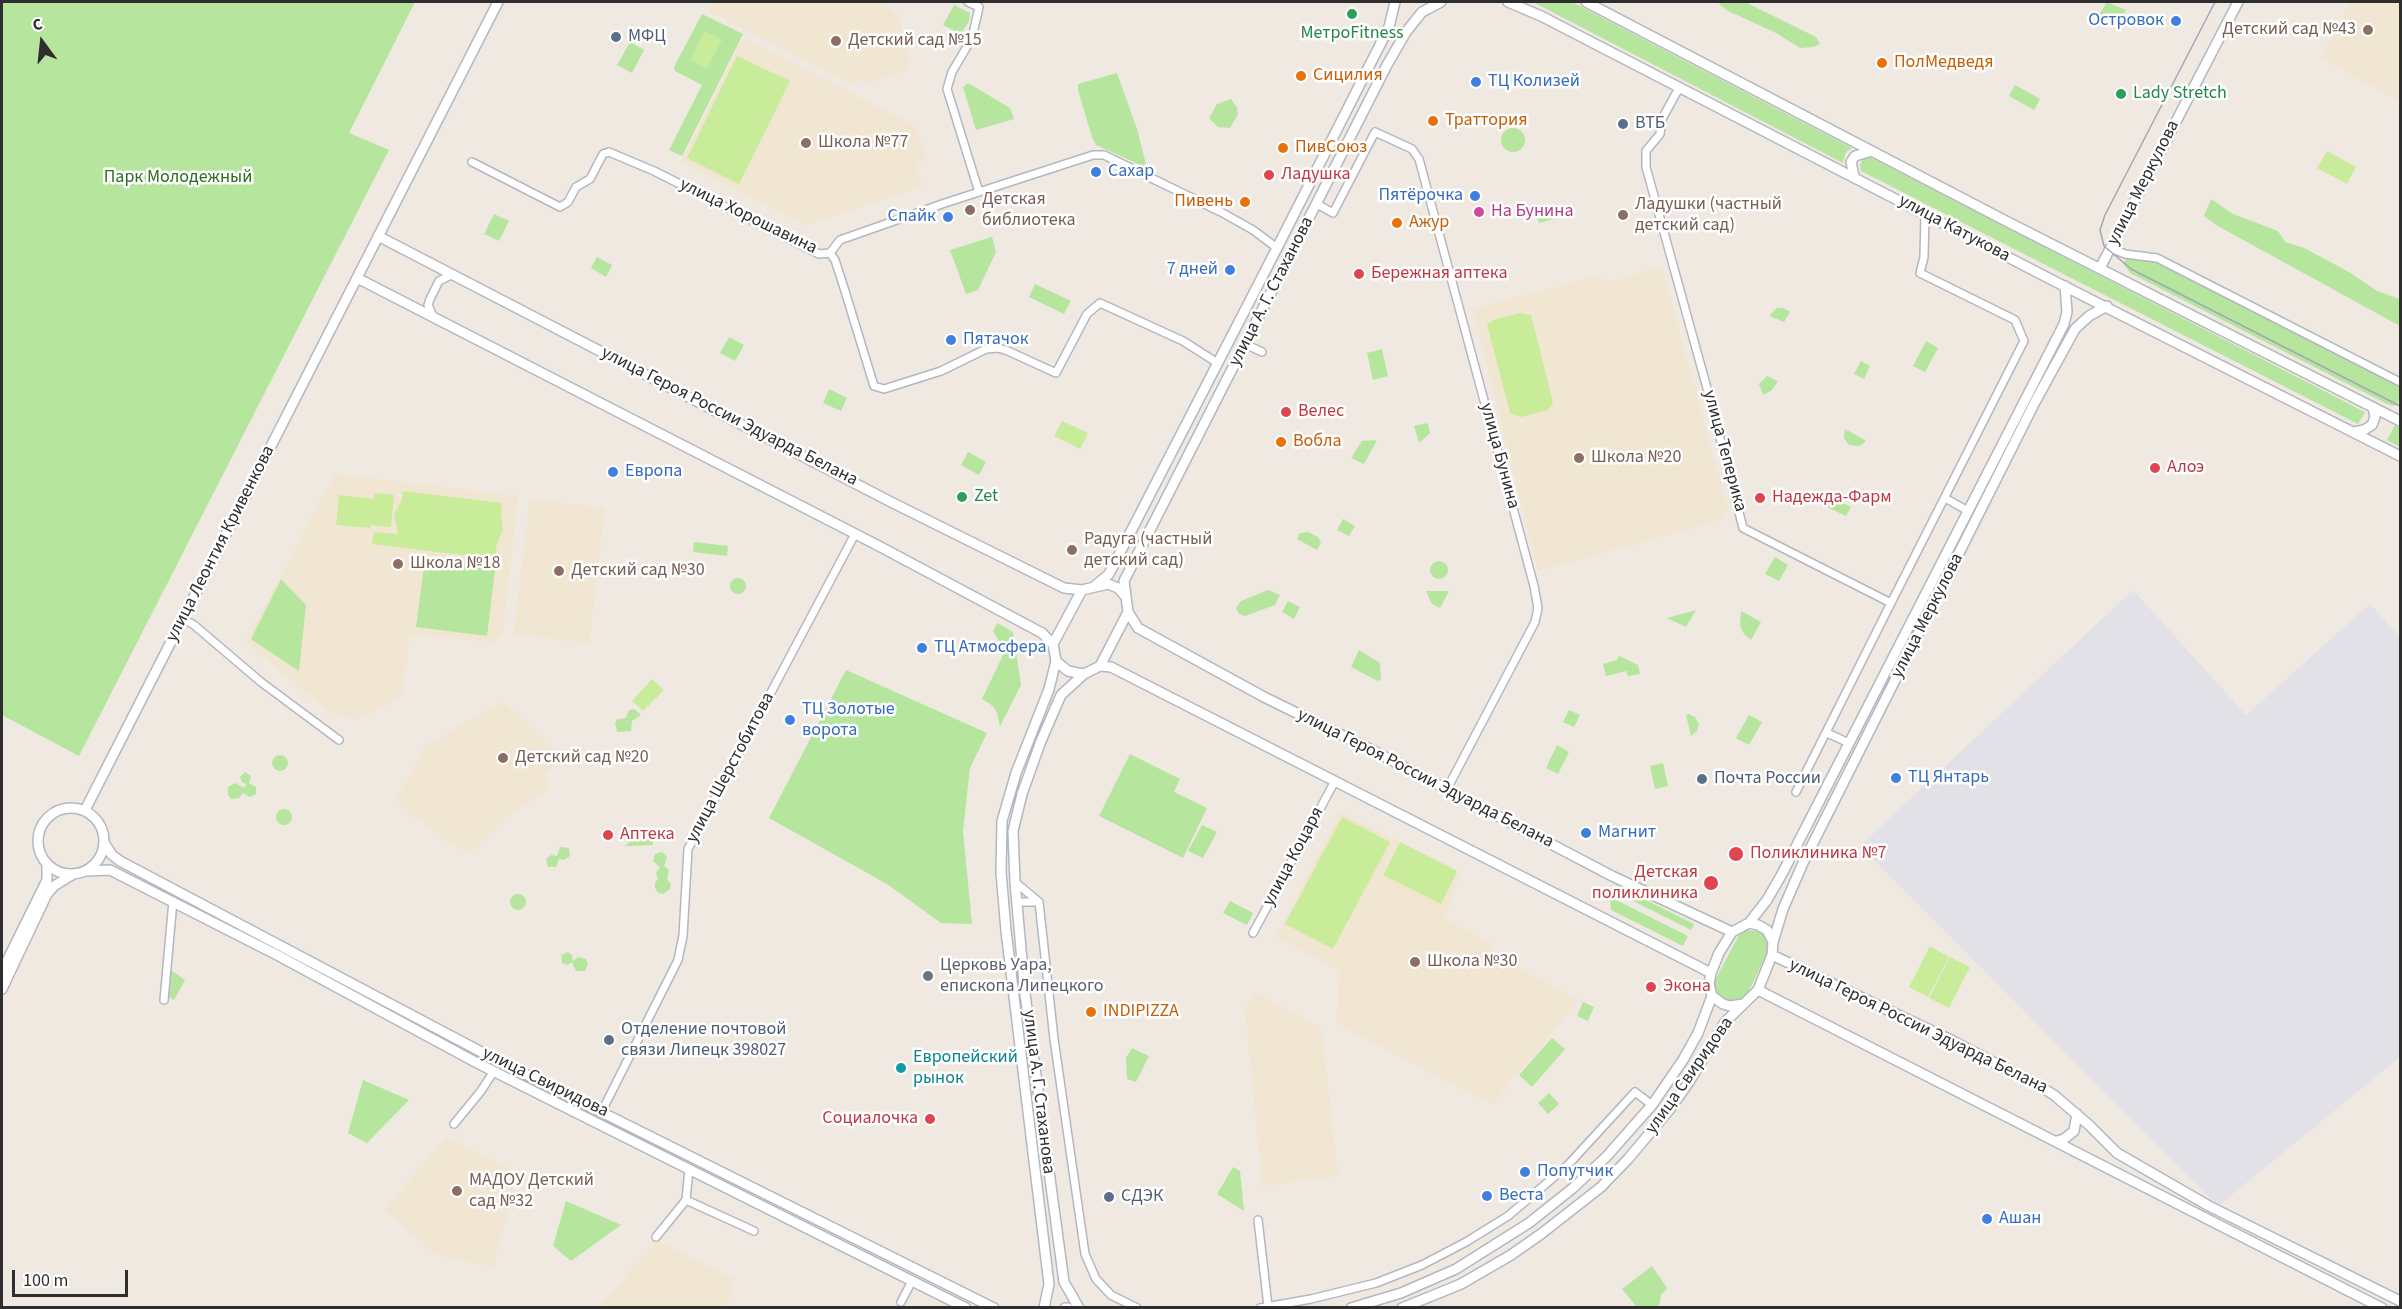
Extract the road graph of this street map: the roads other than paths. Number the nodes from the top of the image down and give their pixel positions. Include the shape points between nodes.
1 (498, 2) edge
2 (968, 2) edge
3 (1395, 2) edge
4 (1442, 2) edge
5 (1508, 2) edge
6 (1586, 2) edge
7 (2238, 2) edge
8 (1679, 88) junction
9 (1872, 151) junction
10 (472, 162) dead end
11 (1854, 176) junction
12 (979, 192) junction
13 (1317, 204) junction
14 (1925, 214) junction
15 (378, 236) junction
16 (1277, 248) junction
17 (2110, 248) junction
18 (830, 253) junction
19 (2100, 268) junction
20 (453, 274) junction
21 (357, 278) junction
22 (2065, 286) junction
23 (2107, 306) junction
24 (433, 316) junction
25 (1245, 345) junction
26 (1262, 352) dead end
27 (1216, 362) junction
28 (2400, 382) edge
29 (2373, 407) junction
30 (2400, 421) edge
31 (2354, 432) junction
32 (2400, 456) edge
33 (1945, 498) junction
34 (1968, 511) junction
35 (855, 534) junction
36 (1096, 586) junction
37 (1082, 590) junction
38 (1126, 597) junction
39 (1891, 603) junction
40 (1128, 612) junction
41 (182, 618) junction
42 (1053, 644) junction
43 (1056, 661) junction
44 (1100, 666) junction
45 (1084, 674) junction
46 (1827, 733) junction
47 (339, 740) dead end
48 (1849, 743) junction
49 (1335, 781) junction
50 (1447, 789) junction
51 (1796, 792) dead end
52 (85, 810) junction
53 (105, 844) junction
54 (47, 864) junction
55 (86, 871) junction
56 (74, 874) junction
57 (1015, 882) junction
58 (173, 902) junction
59 (1017, 902) junction
60 (1039, 902) junction
61 (1749, 923) junction
62 (1253, 933) dead end
63 (1732, 933) junction
64 (1773, 942) junction
65 (1773, 955) junction
66 (2, 971) edge
67 (1711, 973) junction
68 (2, 989) edge
69 (1758, 990) junction
70 (1712, 996) junction
71 (164, 1000) dead end
72 (1743, 1004) junction
73 (494, 1071) junction
74 (1652, 1105) junction
75 (602, 1111) junction
76 (2078, 1114) junction
77 (454, 1124) dead end
78 (2057, 1141) junction
79 (689, 1169) junction
80 (686, 1200) junction
81 (1258, 1220) dead end
82 (754, 1231) dead end
83 (656, 1237) dead end
84 (912, 1281) junction
85 (2400, 1301) edge
86 (901, 1302) dead end
87 (1264, 1307) edge
88 (966, 1308) edge
89 (994, 1308) edge
90 (1044, 1308) edge
91 (1079, 1308) edge
92 (1137, 1308) edge
93 (1351, 1308) edge
94 (1402, 1308) edge
95 (2382, 1308) edge

1 - 15 street
2 - 12 street via 979,7 972,38 947,89
3 - 16 street, улица А. Г. Стаханова via 1389,27
4 - 13 street, улица А. Г. Стаханова via 1422,12 1406,32
5 - 8 street, улица Катукова
6 - 9 street, улица Катукова
7 - 17 street, улица Меркулова
8 - 11 street, улица Катукова
8 - 39 street, улица Теперика via 1662,119 1660,134 1646,151 1646,167 1743,528
9 - 11 street via 1855,156 1851,162
9 - 19 street, улица Катукова
10 - 18 street, улица Хорошавина via 560,207 568,202 576,187 590,179 603,154 609,152 819,254
11 - 14 street, улица Катукова
12 - 16 street, улица Хорошавина via 1093,155 1104,155 1221,212
12 - 18 street, улица Хорошавина via 840,240
13 - 25 street, улица А. Г. Стаханова
13 - 50 street, улица Бунина via 1333,213 1375,132 1412,149 1419,159 1534,586 1536,622
14 - 22 street, улица Катукова
14 - 33 street via 1920,273 2015,320 2024,341
15 - 20 street, улица Героя России Эдуарда Белана
15 - 21 street, улица Леонтия Кривенкова
16 - 27 street, улица А. Г. Стаханова
17 - 19 street, улица Меркулова
17 - 28 street via 2157,258
18 - 27 street via 874,386 884,389 941,370 986,349 1008,351 1056,373 1087,314 1100,303 1183,341
19 - 29 street, улица Катукова
20 - 24 street via 440,281 430,299 428,306
20 - 37 street, улица Героя России Эдуарда Белана via 891,502 1064,588
21 - 24 street
21 - 41 street, улица Леонтия Кривенкова
22 - 23 street, улица Катукова
22 - 34 street, улица Меркулова via 2065,322
23 - 31 street, улица Катукова
23 - 64 street, улица Меркулова via 2089,316 2070,336 2035,402 1802,864
24 - 35 street
25 - 26 street
25 - 38 street, улица А. Г. Стаханова via 1124,581
27 - 36 street, улица А. Г. Стаханова via 1109,574
29 - 30 street, улица Катукова
29 - 31 street via 2372,425
31 - 32 street, улица Катукова
33 - 34 street
33 - 39 street
34 - 48 street, улица Меркулова
35 - 42 street via 1042,633
35 - 75 street, улица Шерстобитова via 688,849 678,960
36 - 37 street
36 - 38 street via 1108,584
37 - 42 street
38 - 40 street, улица А. Г. Стаханова
39 - 46 street
40 - 44 street
40 - 50 street, улица Героя России Эдуарда Белана via 1138,628
41 - 47 street
41 - 52 street, улица Леонтия Кривенкова
42 - 43 street
43 - 45 street via 1068,671
43 - 90 street, улица А. Г. Стаханова via 1002,821 1001,872 1049,1284
44 - 45 street, улица А. Г. Стаханова
44 - 49 street via 1111,667
45 - 57 street, улица А. Г. Стаханова via 1061,695 1022,794 1013,831
46 - 48 street
46 - 51 street
48 - 61 street, улица Меркулова via 1782,874
49 - 62 street, улица Коцаря
49 - 67 street
50 - 63 street, улица Героя России Эдуарда Белана via 1612,876
52 - 53 street via 99,822
52 - 54 street via 61,810 48,818 38,840
53 - 55 street via 97,861
53 - 75 street, улица Свиридова via 120,861 487,1055
54 - 56 street
54 - 66 street via 47,880
55 - 56 street
55 - 58 street, улица Свиридова via 110,870
56 - 68 street via 47,894
57 - 59 street, улица А. Г. Стаханова
57 - 60 street
58 - 71 street
58 - 73 street, улица Свиридова
59 - 60 street
59 - 91 street, улица А. Г. Стаханова via 1064,1282
60 - 92 street via 1084,1254 1096,1279 1111,1295
61 - 63 street
61 - 64 street via 1763,926
63 - 67 street
64 - 65 street
65 - 69 street
65 - 76 street, улица Героя России Эдуарда Белана via 2014,1072 2055,1095
67 - 70 street
69 - 72 street
69 - 78 street, улица Героя России Эдуарда Белана
70 - 72 street via 1730,1006
70 - 74 street, улица Свиридова via 1698,1033
72 - 94 street, улица Свиридова via 1725,1022 1670,1109 1601,1187 1511,1255 1461,1284
73 - 77 street
73 - 79 street, улица Свиридова
74 - 87 street, улица Свиридова via 1635,1092 1568,1166 1508,1216 1422,1265 1376,1283
74 - 93 street, улица Свиридова via 1573,1188 1514,1233 1435,1280
75 - 89 street, улица Свиридова
76 - 78 street via 2074,1131
76 - 85 street, улица Героя России Эдуарда Белана via 2117,1153 2209,1206
78 - 95 street, улица Героя России Эдуарда Белана
79 - 80 street
79 - 84 street, улица Свиридова
80 - 82 street
80 - 83 street
81 - 87 street
84 - 86 street
84 - 88 street, улица Свиридова

